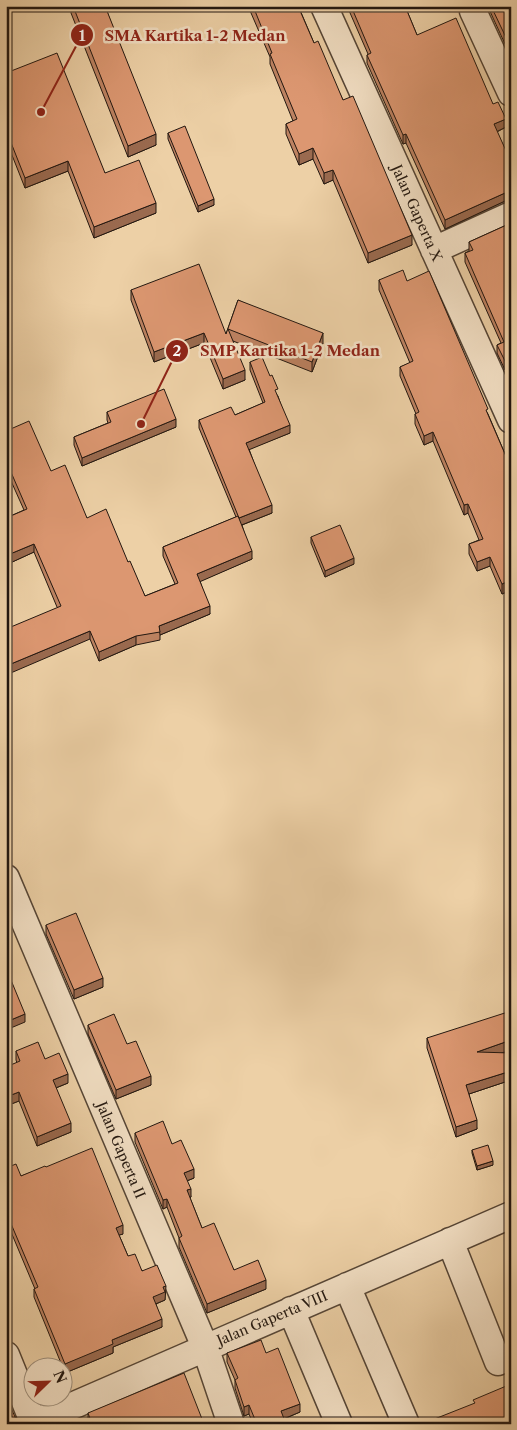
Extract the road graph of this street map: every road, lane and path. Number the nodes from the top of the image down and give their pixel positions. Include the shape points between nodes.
1 (324, 6) edge
2 (473, 11) dead end
3 (511, 93) edge
4 (511, 215) edge
5 (434, 250) junction
6 (511, 420) edge
7 (6, 878) edge
8 (511, 1215) edge
9 (450, 1241) junction
10 (347, 1286) junction
11 (290, 1310) junction
12 (205, 1348) junction
13 (6, 1355) edge
14 (498, 1362) dead end
15 (25, 1416) edge
16 (231, 1424) edge
17 (339, 1424) edge
18 (406, 1424) edge

1 - 5 street, Jalan Gaperta X
2 - 3 street
4 - 5 street
5 - 6 street, Jalan Gaperta X
7 - 12 street, Jalan Gaperta II
8 - 9 street, Jalan Gaperta VIII
9 - 10 street, Jalan Gaperta VIII
9 - 14 street
10 - 11 street, Jalan Gaperta VIII
10 - 18 street
11 - 12 street, Jalan Gaperta VIII
11 - 17 street
12 - 15 street, Jalan Gaperta VIII
12 - 16 street, Jalan Gaperta II
13 - 15 street

